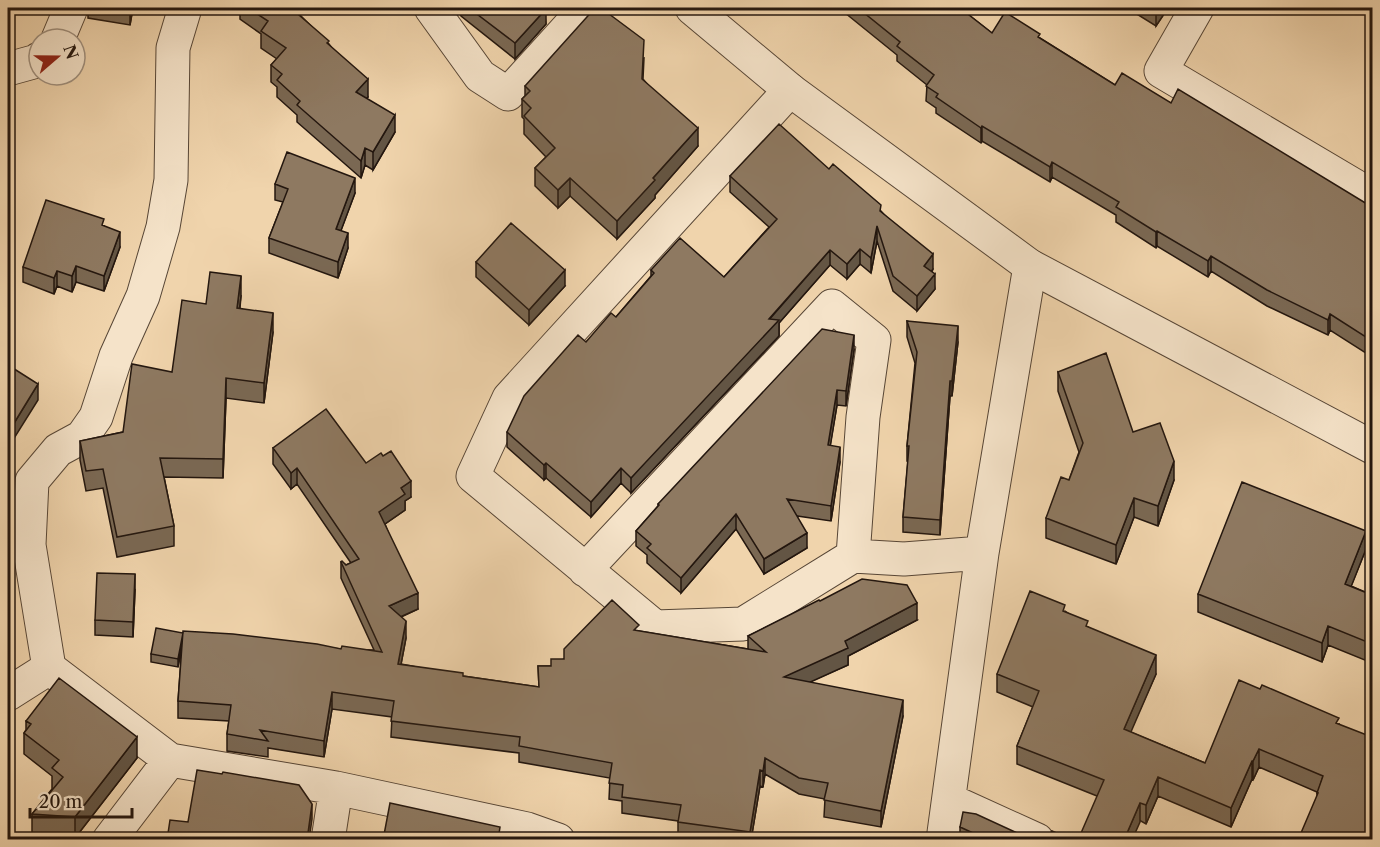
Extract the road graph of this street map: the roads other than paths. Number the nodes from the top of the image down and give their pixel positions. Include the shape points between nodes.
1 (72, 8) edge
2 (185, 8) edge
3 (431, 8) edge
4 (586, 8) edge
5 (692, 8) edge
6 (1197, 8) edge
7 (63, 27) edge
8 (27, 64) edge
9 (8, 69) edge
10 (790, 90) junction
11 (1372, 196) edge
12 (1030, 266) junction
13 (1372, 447) edge
14 (981, 553) junction
15 (854, 556) junction
16 (585, 570) junction
17 (49, 669) junction
18 (8, 694) edge
19 (170, 760) junction
20 (336, 788) junction
21 (950, 800) junction
22 (526, 834) edge
23 (109, 840) edge
24 (328, 840) edge
25 (558, 840) edge
26 (944, 840) edge
27 (1036, 840) edge

1 - 7 street
2 - 17 street via 173,48 171,180 163,227 143,296 116,356 96,417 82,437 58,450 32,481 29,544
3 - 4 street via 480,76 508,94
5 - 10 street
6 - 11 street via 1161,71
8 - 9 street
10 - 12 street
10 - 16 street via 509,398 473,476
12 - 13 street
12 - 14 street
14 - 15 street via 904,559
14 - 21 street
15 - 16 street via 743,624 655,627
15 - 16 street via 863,417 874,340 832,306
17 - 18 street
17 - 19 street
19 - 20 street
19 - 23 street
20 - 22 street
20 - 24 street
21 - 26 street
21 - 27 street
22 - 25 street

